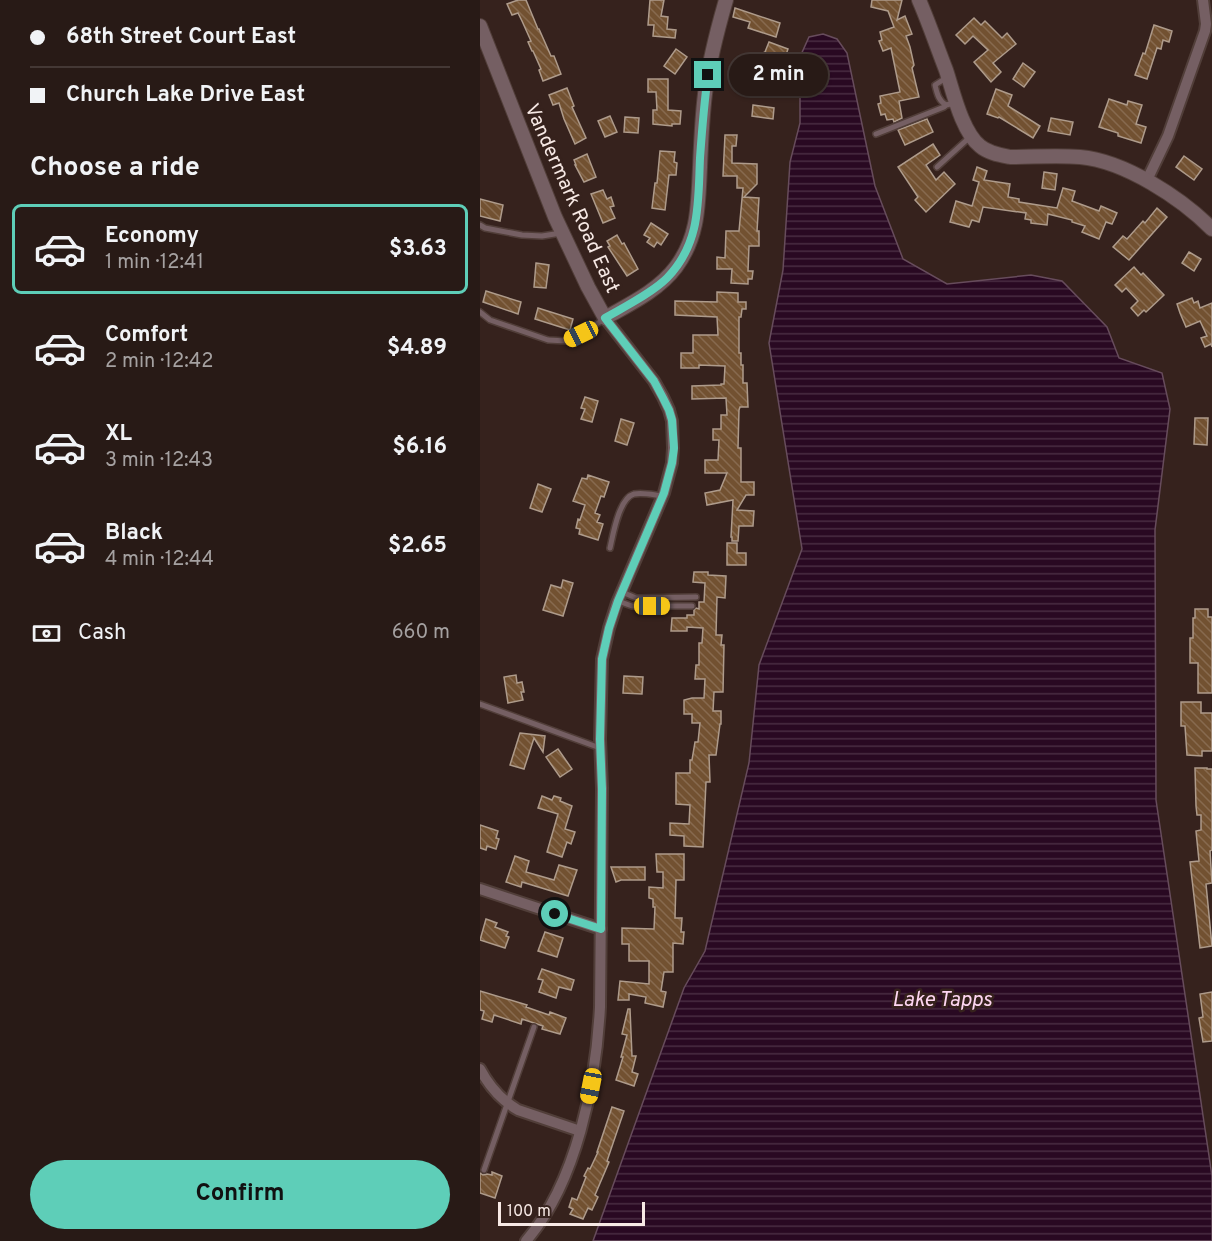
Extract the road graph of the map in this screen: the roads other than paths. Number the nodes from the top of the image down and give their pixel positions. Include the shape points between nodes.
1 (726, 0) edge
2 (919, 0) edge
3 (1203, 0) edge
4 (480, 26) edge
5 (951, 104) junction
6 (876, 134) dead end
7 (971, 136) junction
8 (937, 166) dead end
9 (1147, 180) junction
10 (480, 225) edge
11 (1212, 229) edge
12 (563, 232) junction
13 (480, 312) edge
14 (605, 318) junction
15 (663, 496) junction
16 (610, 549) dead end
17 (620, 597) junction
18 (696, 597) dead end
19 (692, 606) dead end
20 (480, 704) edge
21 (600, 748) junction
22 (480, 889) edge
23 (601, 929) junction
24 (534, 1027) dead end
25 (480, 1069) edge
26 (507, 1103) junction
27 (580, 1131) junction
28 (484, 1170) dead end
29 (526, 1241) edge

1 - 14 street via 705,93 697,219 692,239 666,279
2 - 5 street via 948,77
3 - 9 street via 1205,32 1168,136
4 - 12 street, Vandermark Road East
5 - 6 lane
5 - 7 street
7 - 8 lane
7 - 9 street via 980,147 999,155 1082,157
9 - 11 street via 1172,195
10 - 12 lane via 522,235
12 - 14 street, Vandermark Road East
13 - 14 lane via 490,320 548,340 567,341
14 - 15 street, Vandermark Road East via 654,381 669,410 674,448
15 - 16 lane via 630,495 621,508
15 - 17 street, Vandermark Road East
17 - 18 lane
17 - 19 lane via 632,606
17 - 21 street, Vandermark Road East via 602,659
20 - 21 lane
21 - 23 street, Vandermark Road East
22 - 23 street
23 - 27 street, Vandermark Road East via 598,1035
24 - 26 lane
25 - 26 street
26 - 27 street
26 - 28 lane
27 - 29 street, Vandermark Road East via 558,1193

